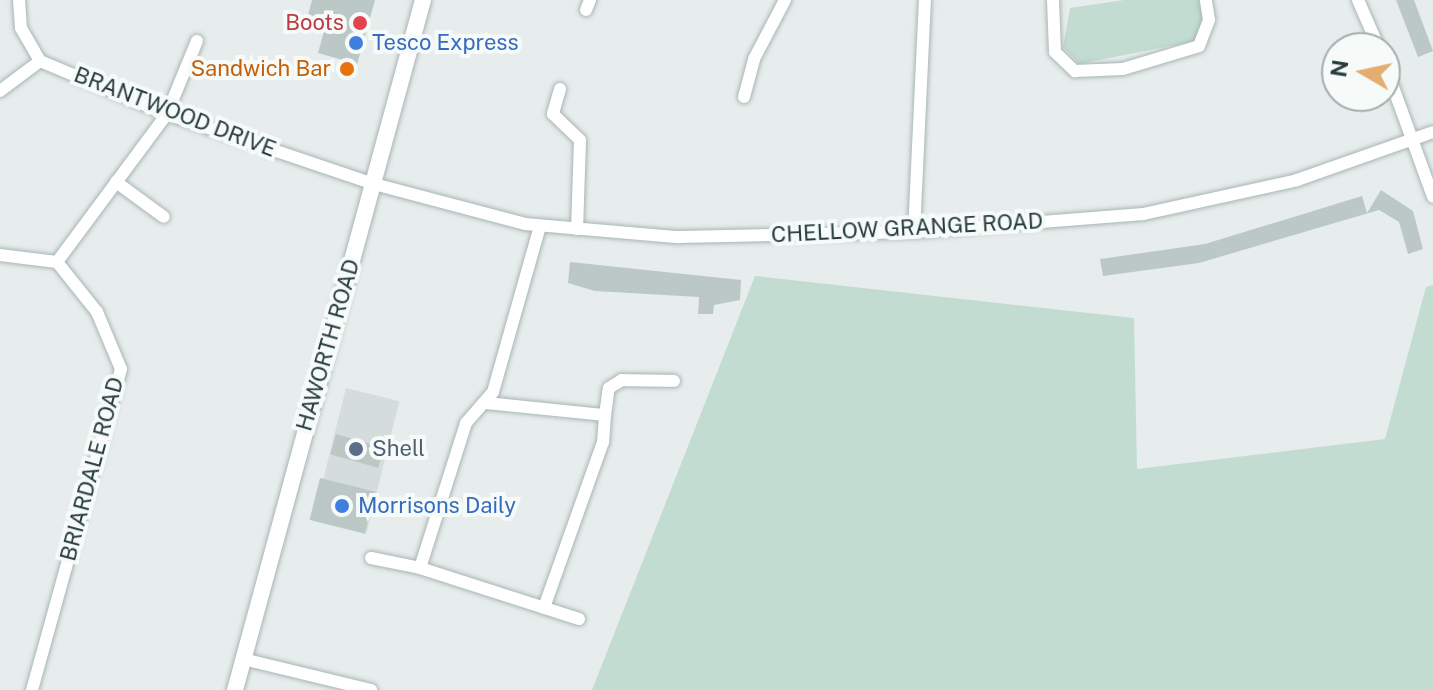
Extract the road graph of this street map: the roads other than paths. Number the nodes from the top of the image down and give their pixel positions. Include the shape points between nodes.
1 (19, 0) edge
2 (423, 0) edge
3 (785, 0) edge
4 (925, 0) edge
5 (1046, 0) edge
6 (1054, 0) edge
7 (1206, 0) edge
8 (1358, 0) edge
9 (1372, 32) edge
10 (197, 41) dead end
11 (40, 61) junction
12 (560, 89) dead end
13 (0, 91) edge
14 (744, 97) dead end
15 (1401, 109) edge
16 (167, 114) junction
17 (1433, 132) edge
18 (1412, 139) junction
19 (116, 182) junction
20 (374, 184) junction
21 (1433, 197) edge
22 (164, 217) dead end
23 (540, 226) junction
24 (577, 229) junction
25 (914, 232) junction
26 (0, 255) edge
27 (57, 262) junction
28 (674, 381) dead end
29 (486, 403) junction
30 (605, 415) junction
31 (371, 558) dead end
32 (420, 568) junction
33 (544, 608) junction
34 (579, 619) dead end
35 (243, 659) junction
36 (32, 690) edge
37 (235, 690) edge
38 (371, 690) edge

1 - 11 street via 21,28
2 - 20 main road, HAWORTH ROAD
3 - 14 street via 754,59
4 - 25 street
5 - 6 street
6 - 7 street via 1055,52 1075,71 1123,69 1199,46 1209,20
8 - 9 street
10 - 16 street
11 - 13 street
11 - 16 street, BRANTWOOD DRIVE
12 - 24 street via 553,114 580,140
15 - 18 street
16 - 19 street
16 - 20 street, BRANTWOOD DRIVE
17 - 18 street, CHELLOW GRANGE ROAD
18 - 21 street
18 - 25 street, CHELLOW GRANGE ROAD via 1297,180 1143,214
19 - 22 street
19 - 27 street
20 - 23 street, CHELLOW GRANGE ROAD
20 - 35 main road, HAWORTH ROAD
23 - 24 street, CHELLOW GRANGE ROAD
23 - 29 street via 523,302
24 - 25 street, CHELLOW GRANGE ROAD via 678,237
26 - 27 street
27 - 36 street, BRIARDALE ROAD via 97,312 121,369
28 - 30 street via 622,380 609,388
29 - 30 street
29 - 32 street via 466,423
30 - 33 street via 603,442
31 - 32 street
32 - 33 street
33 - 34 street
35 - 37 main road, HAWORTH ROAD
35 - 38 street

